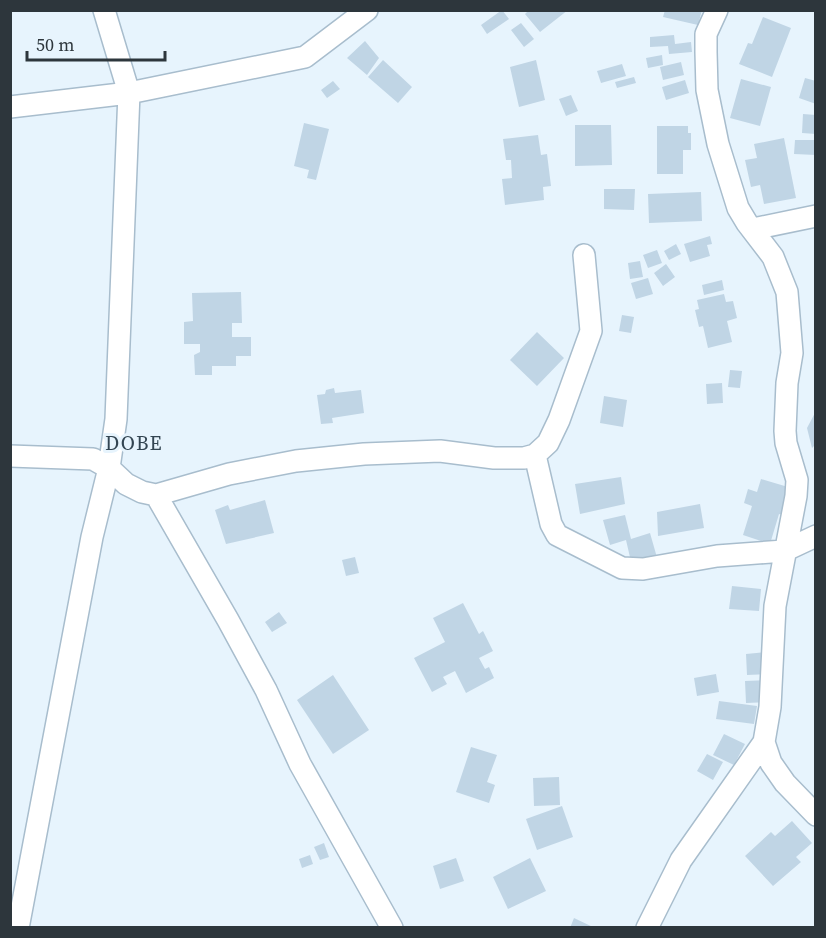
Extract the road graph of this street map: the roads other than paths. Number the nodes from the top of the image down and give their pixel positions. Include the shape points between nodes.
1 (105, 10) edge
2 (367, 10) edge
3 (717, 10) edge
4 (129, 93) junction
5 (10, 107) edge
6 (816, 216) edge
7 (753, 229) junction
8 (584, 255) dead end
9 (535, 455) junction
10 (10, 456) edge
11 (109, 468) junction
12 (156, 495) junction
13 (816, 536) edge
14 (784, 551) junction
15 (764, 742) junction
16 (816, 815) edge
17 (18, 927) edge
18 (392, 927) edge
19 (647, 927) edge

1 - 4 street
2 - 4 street via 304,57
3 - 7 street via 706,34 707,90 732,192
4 - 5 street
4 - 11 street via 116,419
6 - 7 street
7 - 14 street via 772,257 787,292 792,353 786,383 785,430 797,480
8 - 9 street via 591,331 555,428 548,443
9 - 12 street via 494,458 440,451 364,454 229,474
9 - 14 street via 557,536 622,568 643,569 717,556
10 - 11 street via 93,459
11 - 12 street via 126,484
11 - 17 street via 92,537
12 - 18 street via 228,620 300,764
13 - 14 street
14 - 15 street via 775,606 770,707
15 - 16 street via 771,763 785,783
15 - 19 street via 681,860

